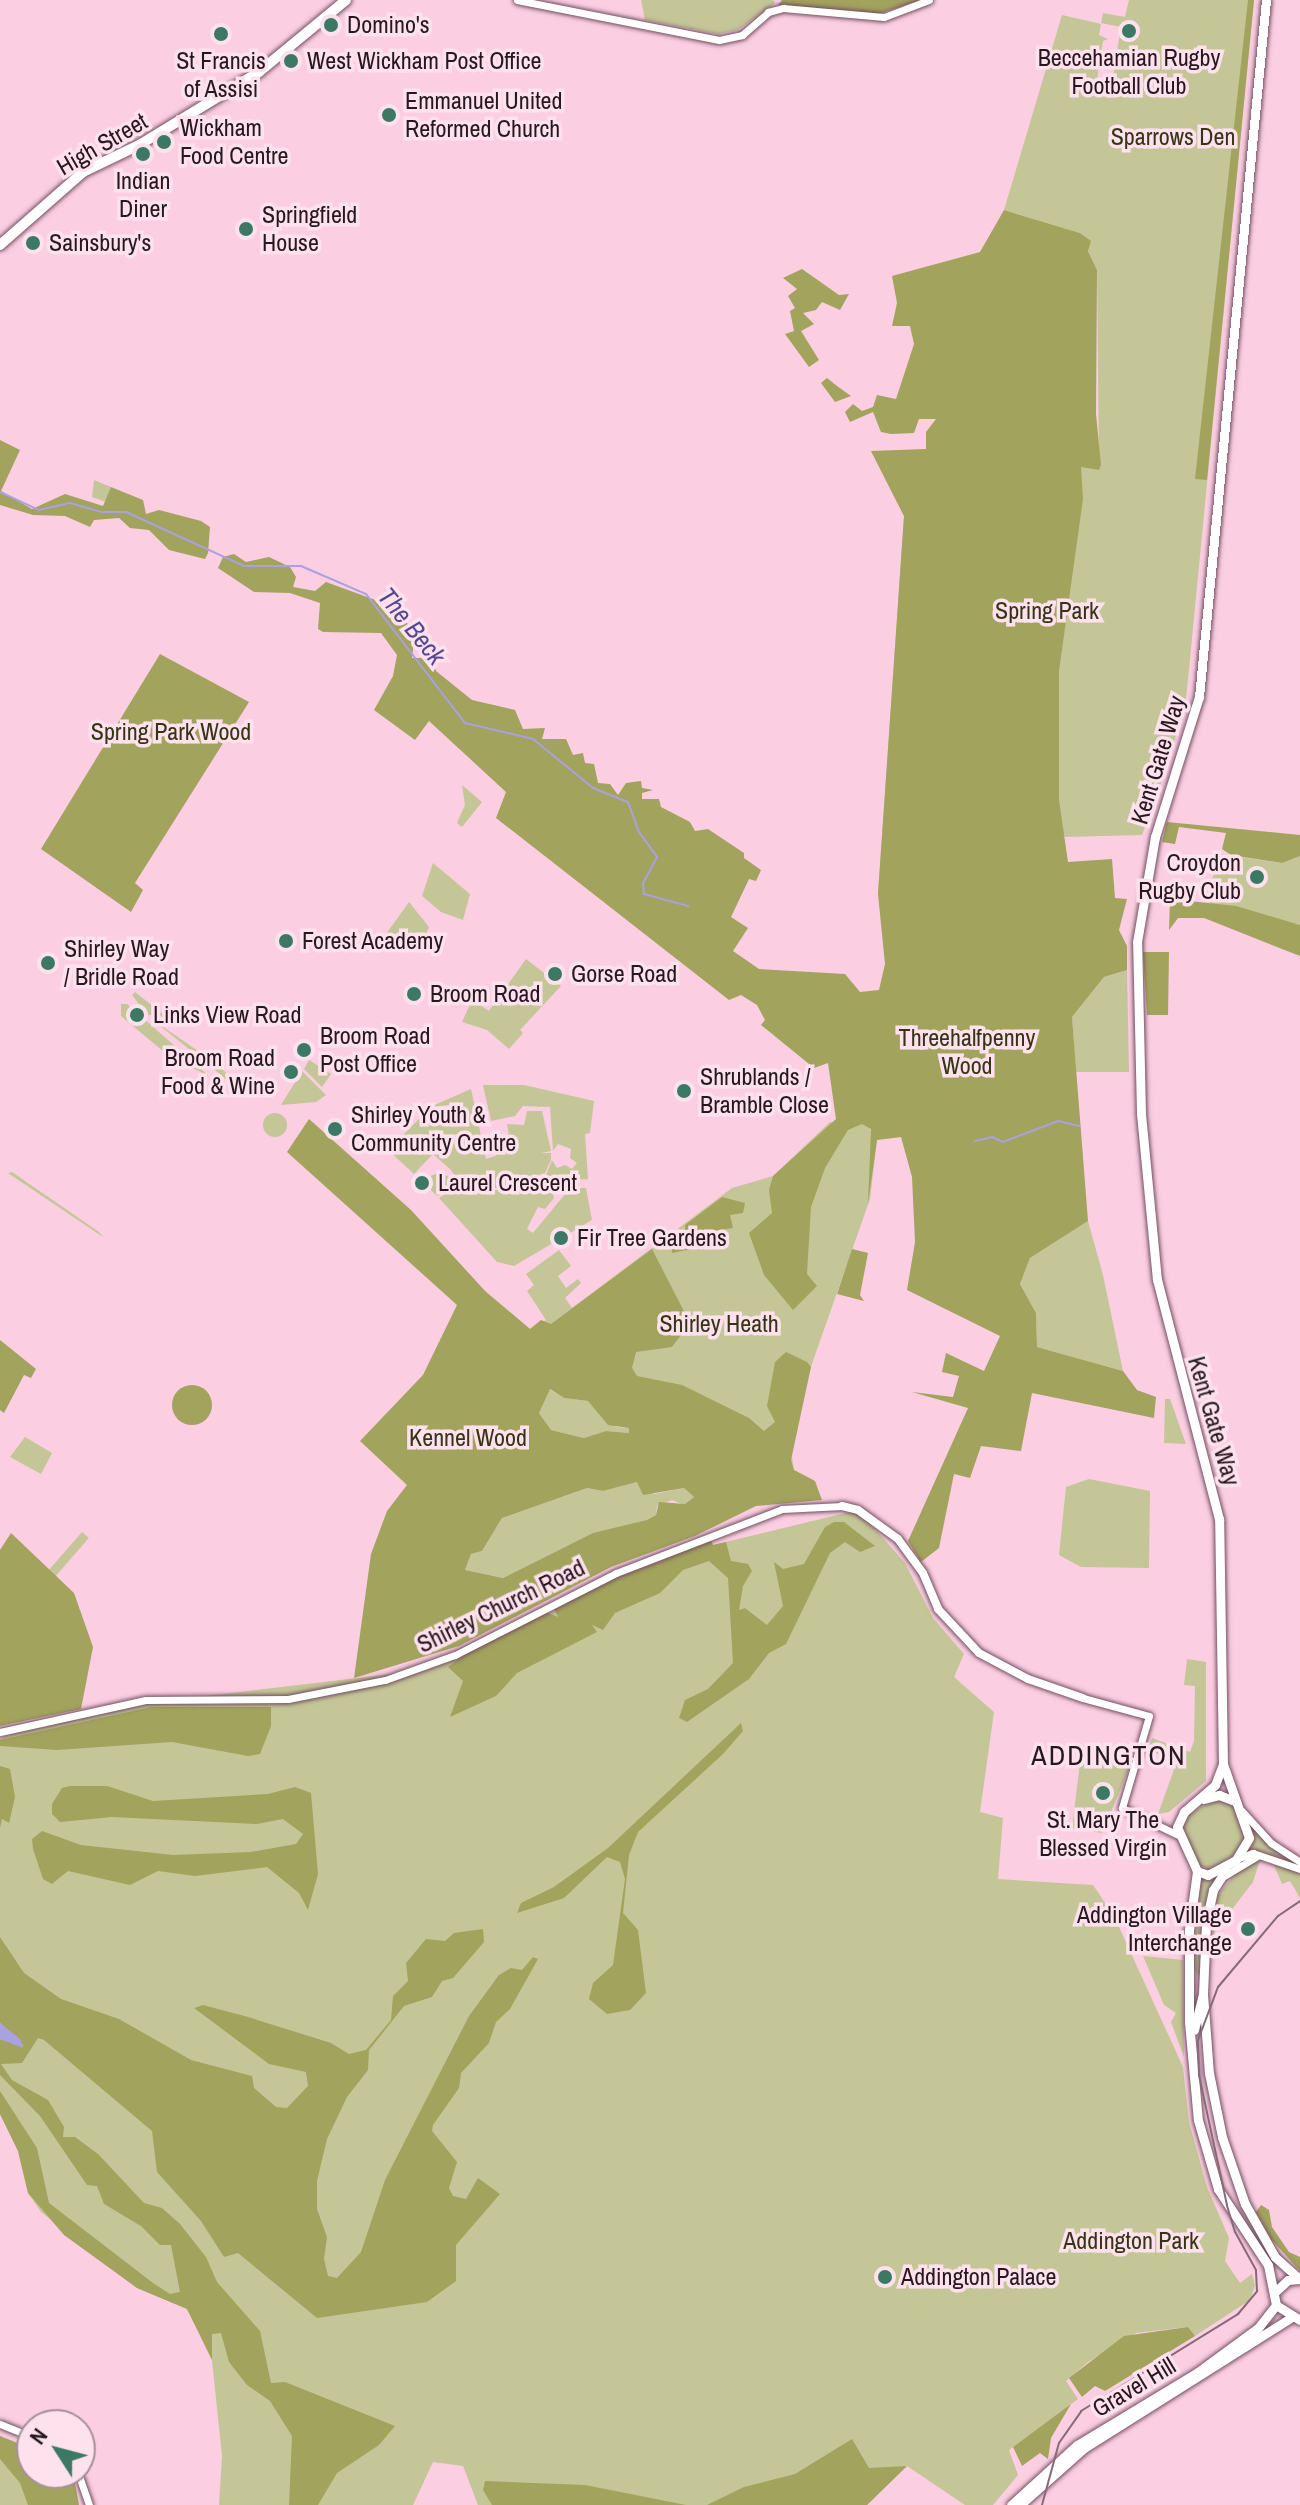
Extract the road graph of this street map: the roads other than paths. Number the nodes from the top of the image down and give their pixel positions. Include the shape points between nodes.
1 (346, 0) edge
2 (517, 0) edge
3 (929, 0) edge
4 (1266, 0) edge
5 (0, 245) edge
6 (842, 1506) joint
7 (1083, 1698) joint
8 (0, 1732) edge
9 (1223, 1764) junction
10 (1197, 1802) junction
11 (1238, 1805) junction
12 (1184, 1812) junction
13 (1159, 1822) junction
14 (1180, 1837) junction
15 (1259, 1855) junction
16 (1300, 1862) edge
17 (1232, 1864) junction
18 (1300, 1869) edge
19 (1197, 1871) junction
20 (1219, 1881) junction
21 (1203, 1994) junction
22 (1189, 2041) junction
23 (1299, 2278) edge
24 (1276, 2291) junction
25 (1276, 2305) junction
26 (1296, 2318) edge
27 (1011, 2505) edge
28 (1020, 2505) edge

1 - 5 highway, High Street via 259,72 80,174
2 - 3 street via 714,39 738,37 783,8 884,17
4 - 9 main road, Kent Gate Way via 1199,697 1153,844 1137,942 1141,1113 1157,1280 1219,1519
6 - 7 main road via 858,1510 898,1539 923,1573 938,1609 979,1653 1028,1679
6 - 8 street, Shirley Church Road via 775,1514 616,1573 455,1655 385,1680 288,1699 146,1700
7 - 13 street via 1148,1715 1122,1808
9 - 10 main road via 1220,1779
9 - 11 main road, Kent Gate Way
10 - 11 main road via 1219,1795
10 - 12 main road
11 - 16 street via 1271,1843
11 - 17 main road via 1249,1838
12 - 13 street
12 - 14 main road
13 - 14 street
14 - 19 main road
15 - 17 street via 1246,1854
15 - 18 street
15 - 20 street
17 - 19 main road via 1208,1875
17 - 20 main road
19 - 22 main road via 1189,1930
20 - 21 main road via 1206,1923
21 - 22 main road
21 - 23 main road via 1209,2073 1228,2159 1267,2245
22 - 24 main road via 1198,2120 1215,2181 1263,2254
23 - 24 main road
24 - 25 main road
25 - 26 main road
25 - 27 main road, Gravel Hill via 1258,2328 1198,2372 1077,2445
26 - 28 main road, Gravel Hill via 1084,2448

